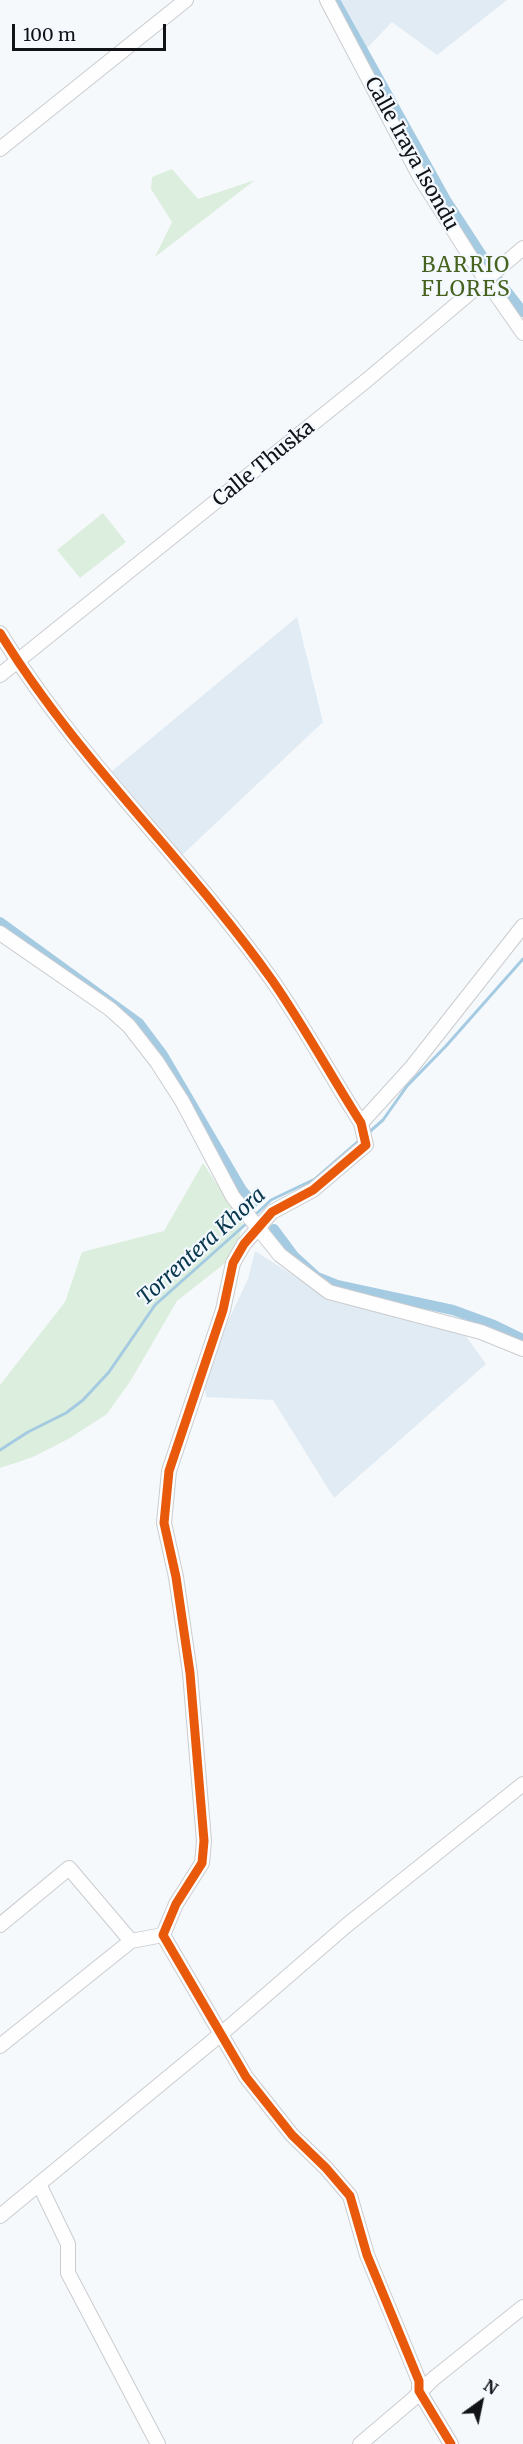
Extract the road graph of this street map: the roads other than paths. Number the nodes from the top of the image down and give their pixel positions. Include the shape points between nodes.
1 (186, 0) edge
2 (327, 0) edge
3 (0, 149) edge
4 (523, 248) edge
5 (486, 279) junction
6 (523, 333) edge
7 (0, 633) edge
8 (17, 662) junction
9 (0, 675) edge
10 (523, 926) edge
11 (0, 933) edge
12 (361, 1126) junction
13 (254, 1222) junction
14 (523, 1349) edge
15 (523, 1784) edge
16 (0, 1925) edge
17 (162, 1935) junction
18 (131, 1941) junction
19 (221, 2034) junction
20 (0, 2046) edge
21 (39, 2184) junction
22 (0, 2216) edge
23 (523, 2307) edge
24 (419, 2391) junction
25 (158, 2444) edge
26 (360, 2444) edge
27 (451, 2444) edge

1 - 3 street
2 - 5 street, Calle Iraya Isondu via 420,177
4 - 5 street, Calle Thuska
5 - 6 street, Calle Iraya Isondu
5 - 8 street, Calle Thuska via 341,402
7 - 8 street
8 - 9 street, Calle Thuska
8 - 12 street via 272,980
10 - 12 street
11 - 13 street via 110,1008 129,1026 182,1101 233,1197
12 - 13 street via 366,1145 313,1190
13 - 14 street via 280,1256 329,1292 481,1332
13 - 17 street via 233,1263 223,1310 168,1481 164,1523 190,1673 204,1841 202,1863
15 - 19 street via 347,1925
16 - 18 street via 69,1868
17 - 18 street
17 - 19 street
18 - 20 street
19 - 21 street
19 - 24 street via 246,2077 350,2196 367,2254 419,2381
21 - 22 street
21 - 25 street via 68,2244 68,2273
23 - 24 street
24 - 26 street
24 - 27 street

